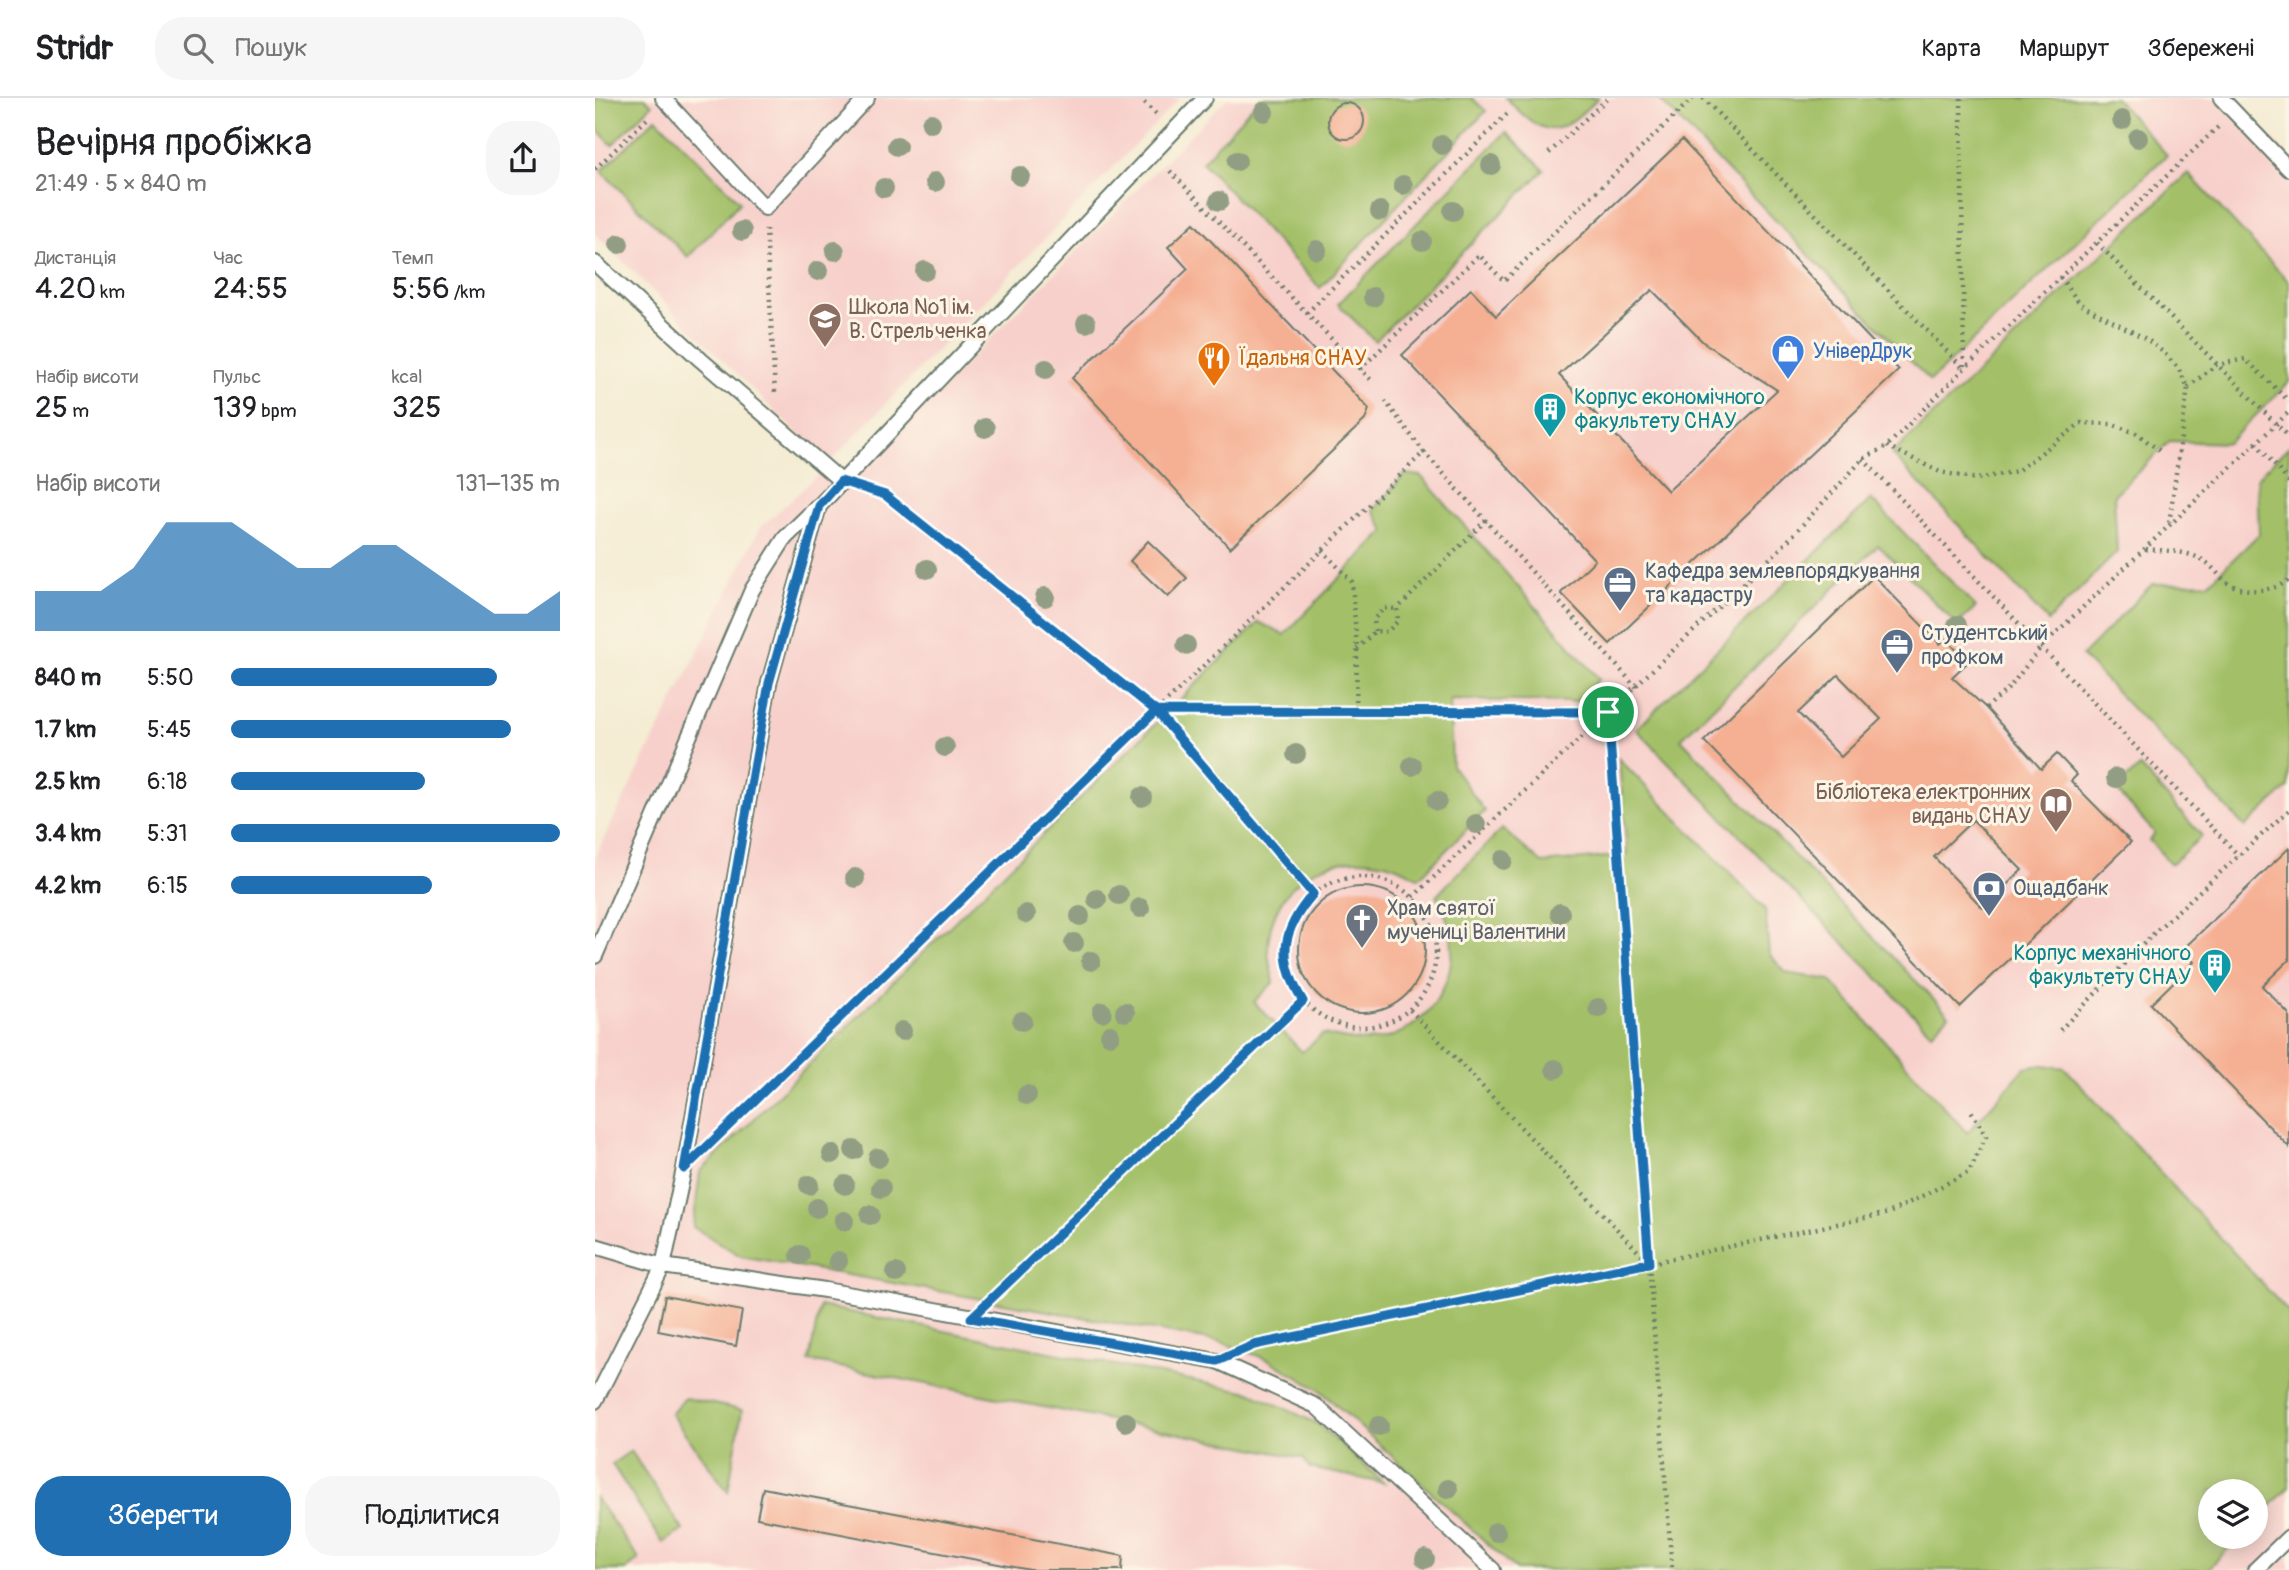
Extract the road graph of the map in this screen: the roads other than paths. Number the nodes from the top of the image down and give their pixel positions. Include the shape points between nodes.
1 (867, 98) edge
2 (1205, 98) edge
3 (2221, 98) edge
4 (665, 99) edge
5 (2289, 169) edge
6 (595, 263) edge
7 (841, 481) junction
8 (819, 506) junction
9 (595, 956) edge
10 (595, 1246) edge
11 (663, 1266) junction
12 (595, 1401) edge
13 (2289, 1537) edge
14 (1493, 1570) edge
15 (2255, 1570) edge

1 - 4 lane via 765,208
2 - 7 lane
3 - 5 lane
6 - 7 lane
7 - 8 lane
8 - 9 lane via 785,538 752,590
8 - 11 lane via 769,683
10 - 11 lane
11 - 12 lane
11 - 14 lane via 825,1290 1217,1361 1316,1406
13 - 15 lane

